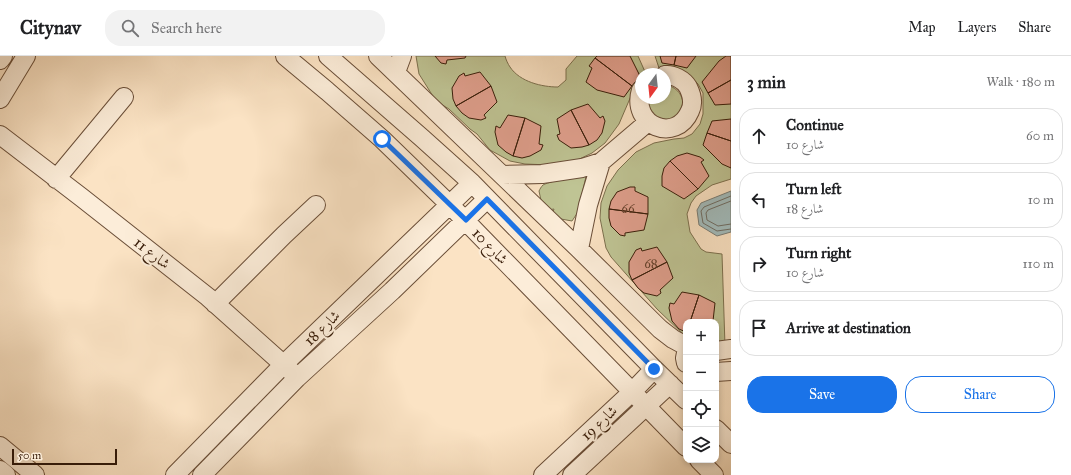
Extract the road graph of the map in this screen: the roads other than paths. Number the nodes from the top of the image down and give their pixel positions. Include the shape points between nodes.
1 (3, 56) edge
2 (26, 56) edge
3 (284, 56) edge
4 (328, 56) edge
5 (378, 56) edge
6 (0, 60) edge
7 (399, 64) edge
8 (671, 76) edge
9 (124, 97) dead end
10 (0, 99) edge
11 (639, 104) edge
12 (648, 122) junction
13 (0, 135) edge
14 (601, 162) junction
15 (503, 175) junction
16 (56, 179) junction
17 (472, 183) junction
18 (487, 199) junction
19 (316, 205) dead end
20 (450, 205) junction
21 (466, 220) junction
22 (579, 249) junction
23 (215, 304) junction
24 (683, 344) edge
25 (731, 350) edge
26 (719, 351) edge
27 (284, 364) junction
28 (654, 369) junction
29 (731, 371) edge
30 (719, 372) edge
31 (297, 378) junction
32 (670, 384) junction
33 (632, 392) junction
34 (683, 397) edge
35 (646, 406) junction
36 (719, 432) edge
37 (683, 444) edge
38 (731, 444) edge
39 (0, 446) edge
40 (702, 463) edge
41 (0, 470) edge
42 (6, 475) edge
43 (35, 475) edge
44 (175, 475) edge
45 (202, 475) edge
46 (543, 475) edge
47 (572, 475) edge
48 (714, 475) edge

1 - 6 street
2 - 10 street
3 - 20 street, شارع 10 via 382,139
4 - 17 street, شارع 10
5 - 7 street
7 - 15 street
8 - 12 street via 687,85 692,95 692,107 688,117 680,125 669,128 658,127
9 - 16 street
11 - 12 street via 641,113
12 - 14 street
13 - 16 street, شارع 11
14 - 15 street via 582,168 542,174
14 - 22 street via 588,205
15 - 22 street
16 - 23 street, شارع 11
17 - 18 street, شارع 10
17 - 20 street, شارع 18
18 - 21 street, شارع 18
18 - 28 street, شارع 10
19 - 23 street
20 - 21 street, شارع 10
20 - 27 street, شارع 18
21 - 31 street, شارع 18
21 - 33 street, شارع 10
22 - 24 street via 660,329
23 - 27 street, شارع 11
25 - 26 street
27 - 31 street, شارع 11
27 - 44 street, شارع 18
28 - 32 street, شارع 10
28 - 33 street, شارع 19
29 - 30 street
31 - 45 street, شارع 18
32 - 34 street, شارع 10
32 - 35 street, شارع 19
33 - 35 street, شارع 10
33 - 46 street, شارع 19
35 - 37 street, شارع 10
35 - 47 street, شارع 19
36 - 38 street
39 - 43 street
40 - 48 street
41 - 42 street

